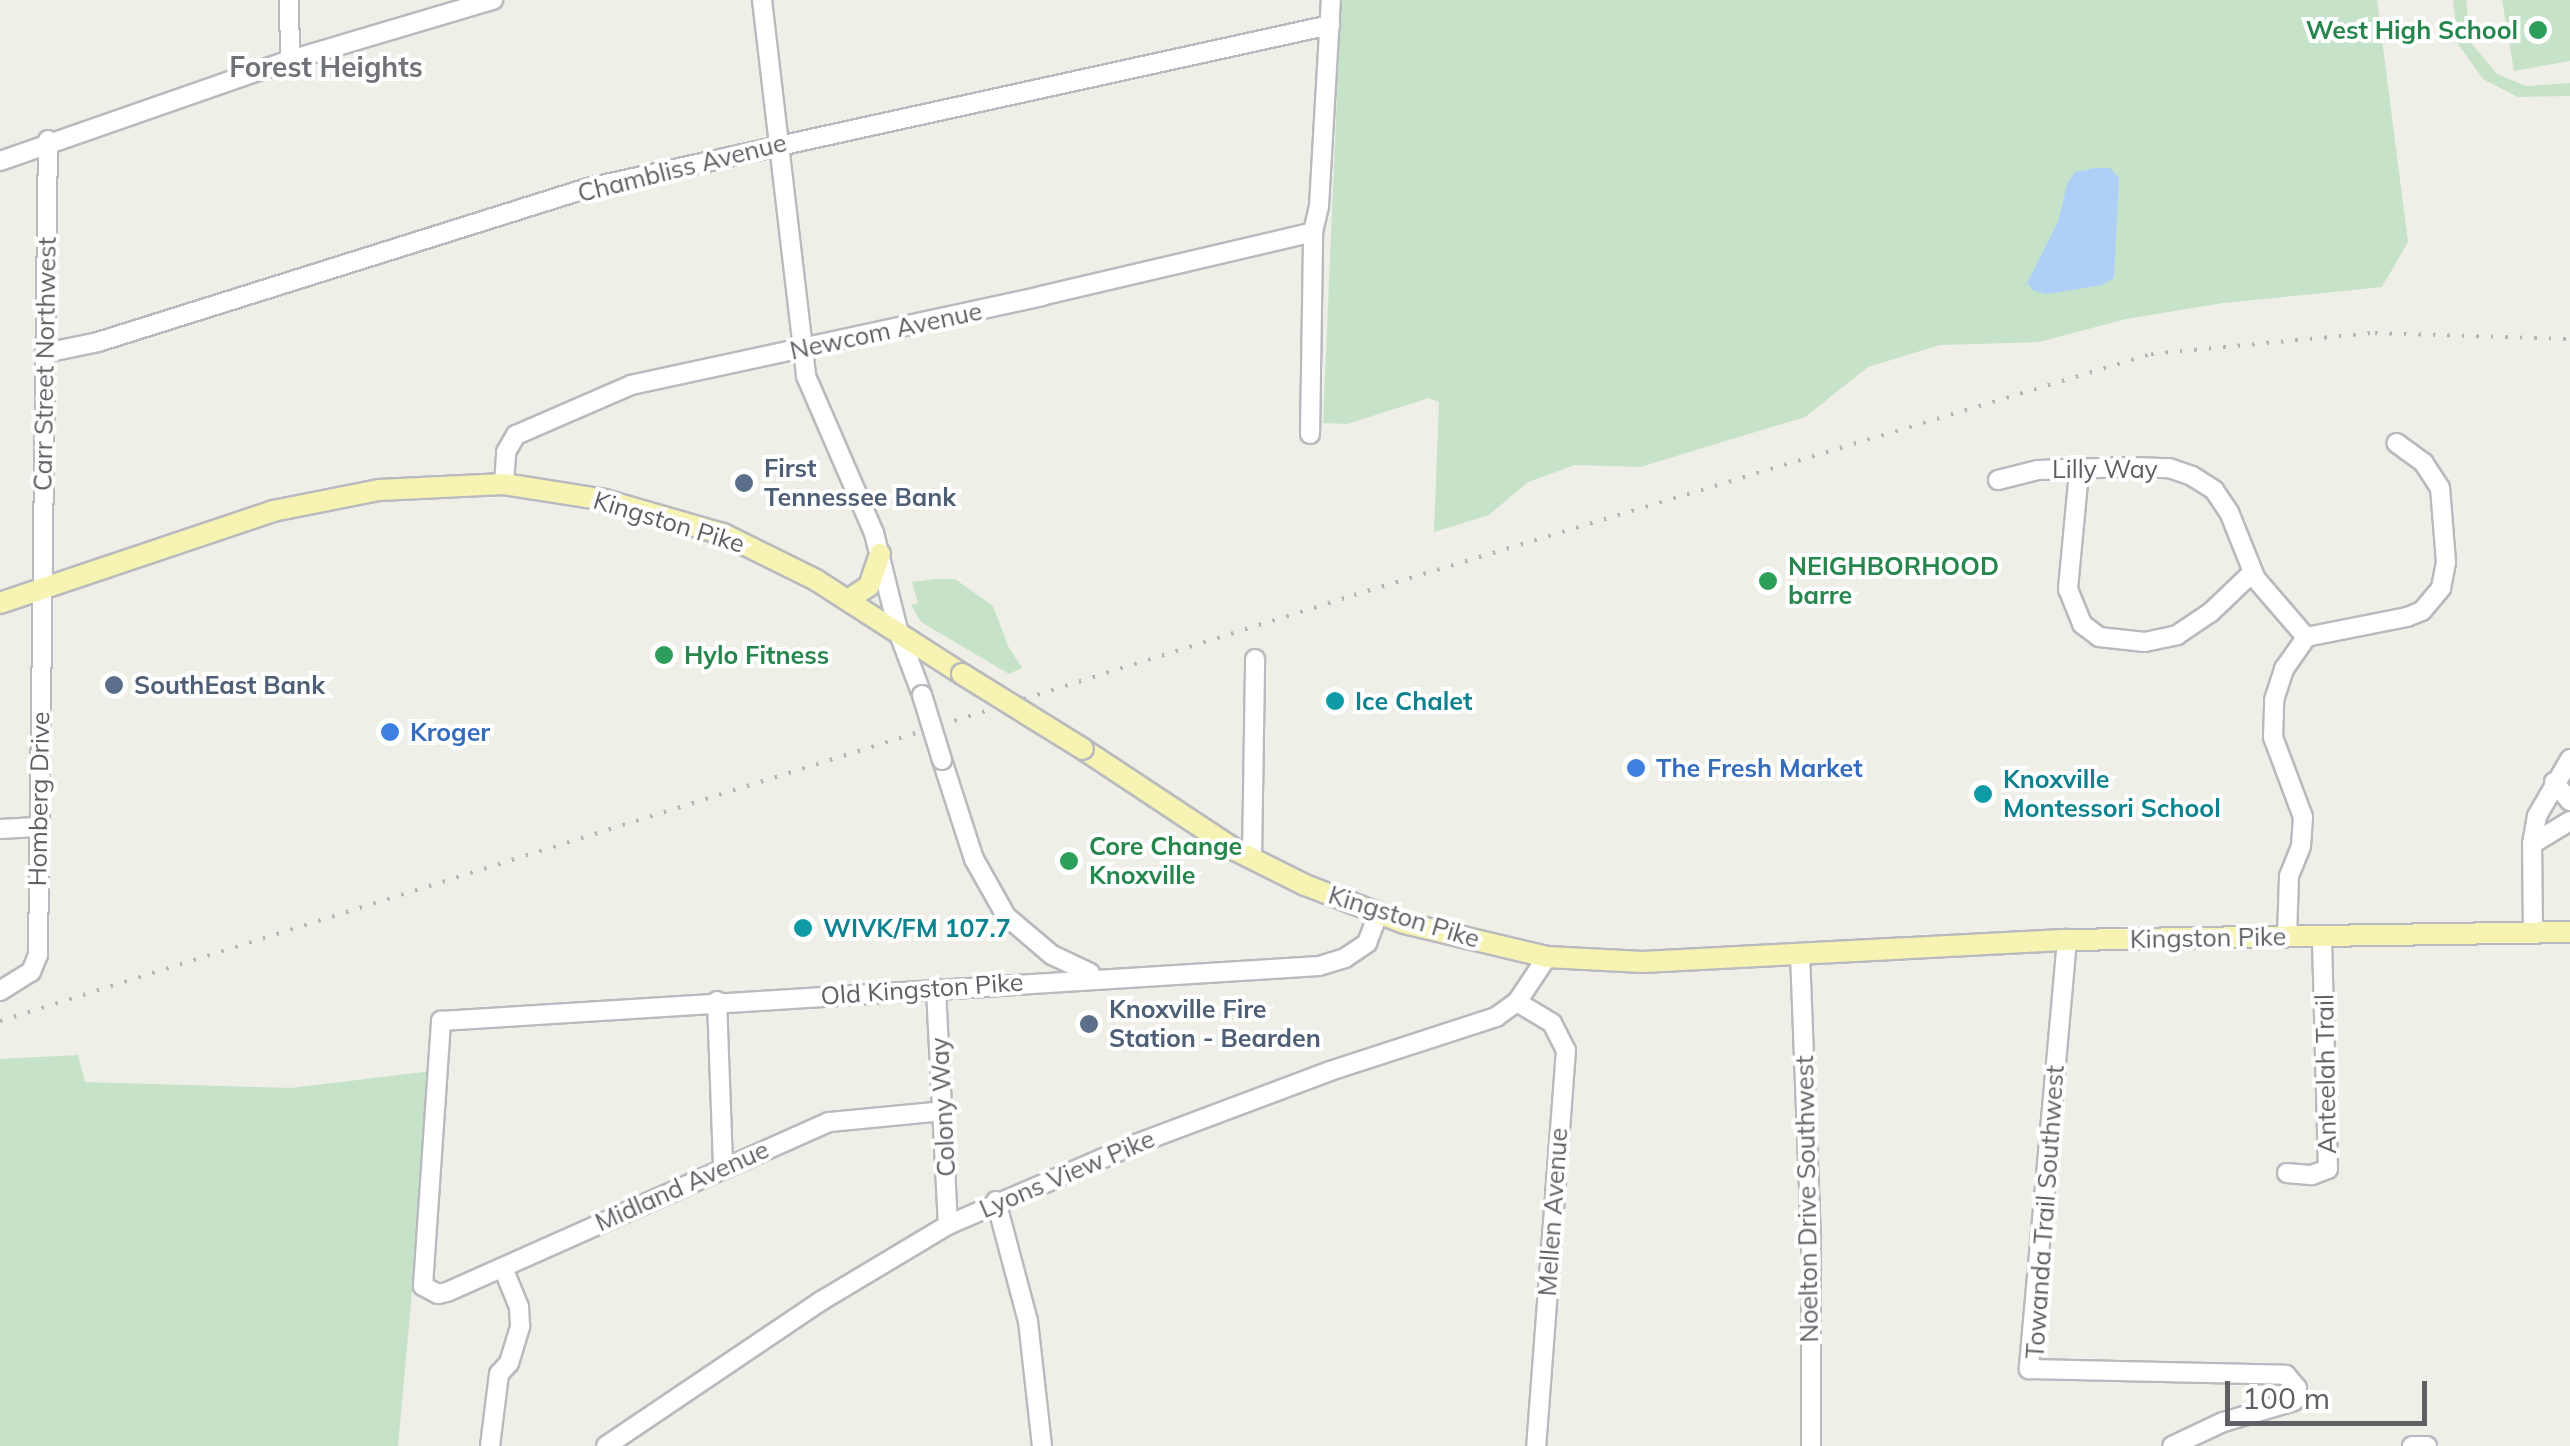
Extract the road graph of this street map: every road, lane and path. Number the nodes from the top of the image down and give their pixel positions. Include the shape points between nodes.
1 (288, 0) edge
2 (493, 0) edge
3 (762, 0) edge
4 (1331, 0) edge
5 (472, 3) edge
6 (1330, 25) junction
7 (290, 60) junction
8 (48, 140) junction
9 (781, 146) junction
10 (0, 161) edge
11 (1313, 232) junction
12 (800, 350) junction
13 (45, 353) junction
14 (1310, 434) dead end
15 (2396, 443) dead end
16 (2079, 472) junction
17 (1998, 480) dead end
18 (504, 484) junction
19 (880, 554) junction
20 (2253, 572) junction
21 (43, 588) junction
22 (848, 600) junction
23 (0, 603) edge
24 (899, 634) junction
25 (2306, 636) junction
26 (1256, 659) dead end
27 (2570, 759) edge
28 (2554, 782) junction
29 (2570, 801) edge
30 (2570, 821) edge
31 (38, 828) junction
32 (0, 829) edge
33 (2532, 844) junction
34 (1252, 858) junction
35 (1378, 914) junction
36 (2570, 932) edge
37 (2532, 933) junction
38 (1024, 934) junction
39 (2288, 937) junction
40 (2322, 937) junction
41 (2067, 940) junction
42 (1800, 952) junction
43 (1548, 956) junction
44 (1104, 977) junction
45 (1025, 983) junction
46 (936, 990) junction
47 (0, 991) edge
48 (717, 1002) junction
49 (1517, 1002) junction
50 (944, 1111) junction
51 (724, 1166) junction
52 (2287, 1173) dead end
53 (996, 1201) junction
54 (948, 1225) junction
55 (503, 1268) junction
56 (430, 1291) joint
57 (490, 1446) edge
58 (606, 1446) edge
59 (1042, 1446) edge
60 (1536, 1446) edge
61 (1811, 1446) edge
62 (2172, 1446) edge
63 (2412, 1446) edge
64 (2427, 1446) edge

1 - 7 street
2 - 5 street
3 - 9 street
4 - 6 street
5 - 7 street
6 - 9 street, Chambliss Avenue
6 - 11 street
7 - 8 street
8 - 10 street
8 - 13 street, Carr Street Northwest
9 - 12 street
9 - 13 street, Chambliss Avenue via 588,188
11 - 12 street, Newcom Avenue
11 - 14 street
12 - 18 street, Newcom Avenue via 630,385 523,429 506,452
12 - 19 street via 814,404 853,478
13 - 21 street, Carr Street Northwest
15 - 25 street via 2424,463 2440,488 2446,562 2441,588 2422,611 2407,617
16 - 17 street, Lilly Way via 2038,470
16 - 20 street, Lilly Way via 2169,468 2192,476 2222,501
16 - 20 street via 2068,588 2082,624 2099,637 2145,642 2177,635
18 - 21 main road, Kingston Pike via 379,490 273,511
18 - 22 main road, Kingston Pike via 605,500 696,525 769,554
19 - 22 main road via 869,586
19 - 24 street
20 - 25 street, Lilly Way
21 - 23 main road, Kingston Pike
21 - 31 street, Homberg Drive
22 - 24 main road, Kingston Pike
24 - 34 main road, Kingston Pike, bridge
24 - 38 street, bridge via 974,859
25 - 39 street via 2274,700 2273,736 2303,816 2290,876
26 - 34 street
27 - 28 street
28 - 29 street
28 - 33 street
30 - 33 street
31 - 32 street
31 - 47 street, Homberg Drive via 38,956 31,972
33 - 37 street
34 - 35 main road, Kingston Pike
35 - 43 main road, Kingston Pike
35 - 44 street, Old Kingston Pike via 1368,943 1331,963
36 - 37 main road, Kingston Pike
37 - 40 main road, Kingston Pike
38 - 44 street via 1071,968
38 - 45 street via 1038,968
39 - 40 main road, Kingston Pike
39 - 41 main road, Kingston Pike
40 - 52 street, Anteelah Trail via 2328,1169
41 - 42 main road, Kingston Pike
41 - 62 street, Towanda Trail Southwest via 2030,1369 2286,1375 2297,1388 2294,1400
42 - 43 main road, Kingston Pike via 1643,962
42 - 61 street, Noelton Drive Southwest
43 - 49 street, Lyons View Pike
44 - 45 street, Old Kingston Pike
45 - 46 street, Old Kingston Pike
46 - 48 street, Old Kingston Pike
46 - 50 street, Colony Way
48 - 51 street
48 - 56 street, Old Kingston Pike via 441,1021 422,1280
49 - 53 street, Lyons View Pike via 1496,1017 1311,1078
49 - 60 street, Mellen Avenue via 1552,1023 1566,1050
50 - 51 street, Midland Avenue via 829,1122
50 - 54 street, Colony Way
51 - 55 street, Midland Avenue
53 - 54 street, Lyons View Pike
53 - 59 street via 1028,1321
54 - 58 street, Lyons View Pike via 820,1301
55 - 56 street, Midland Avenue via 448,1292
55 - 57 street via 520,1326 500,1374
63 - 64 street

